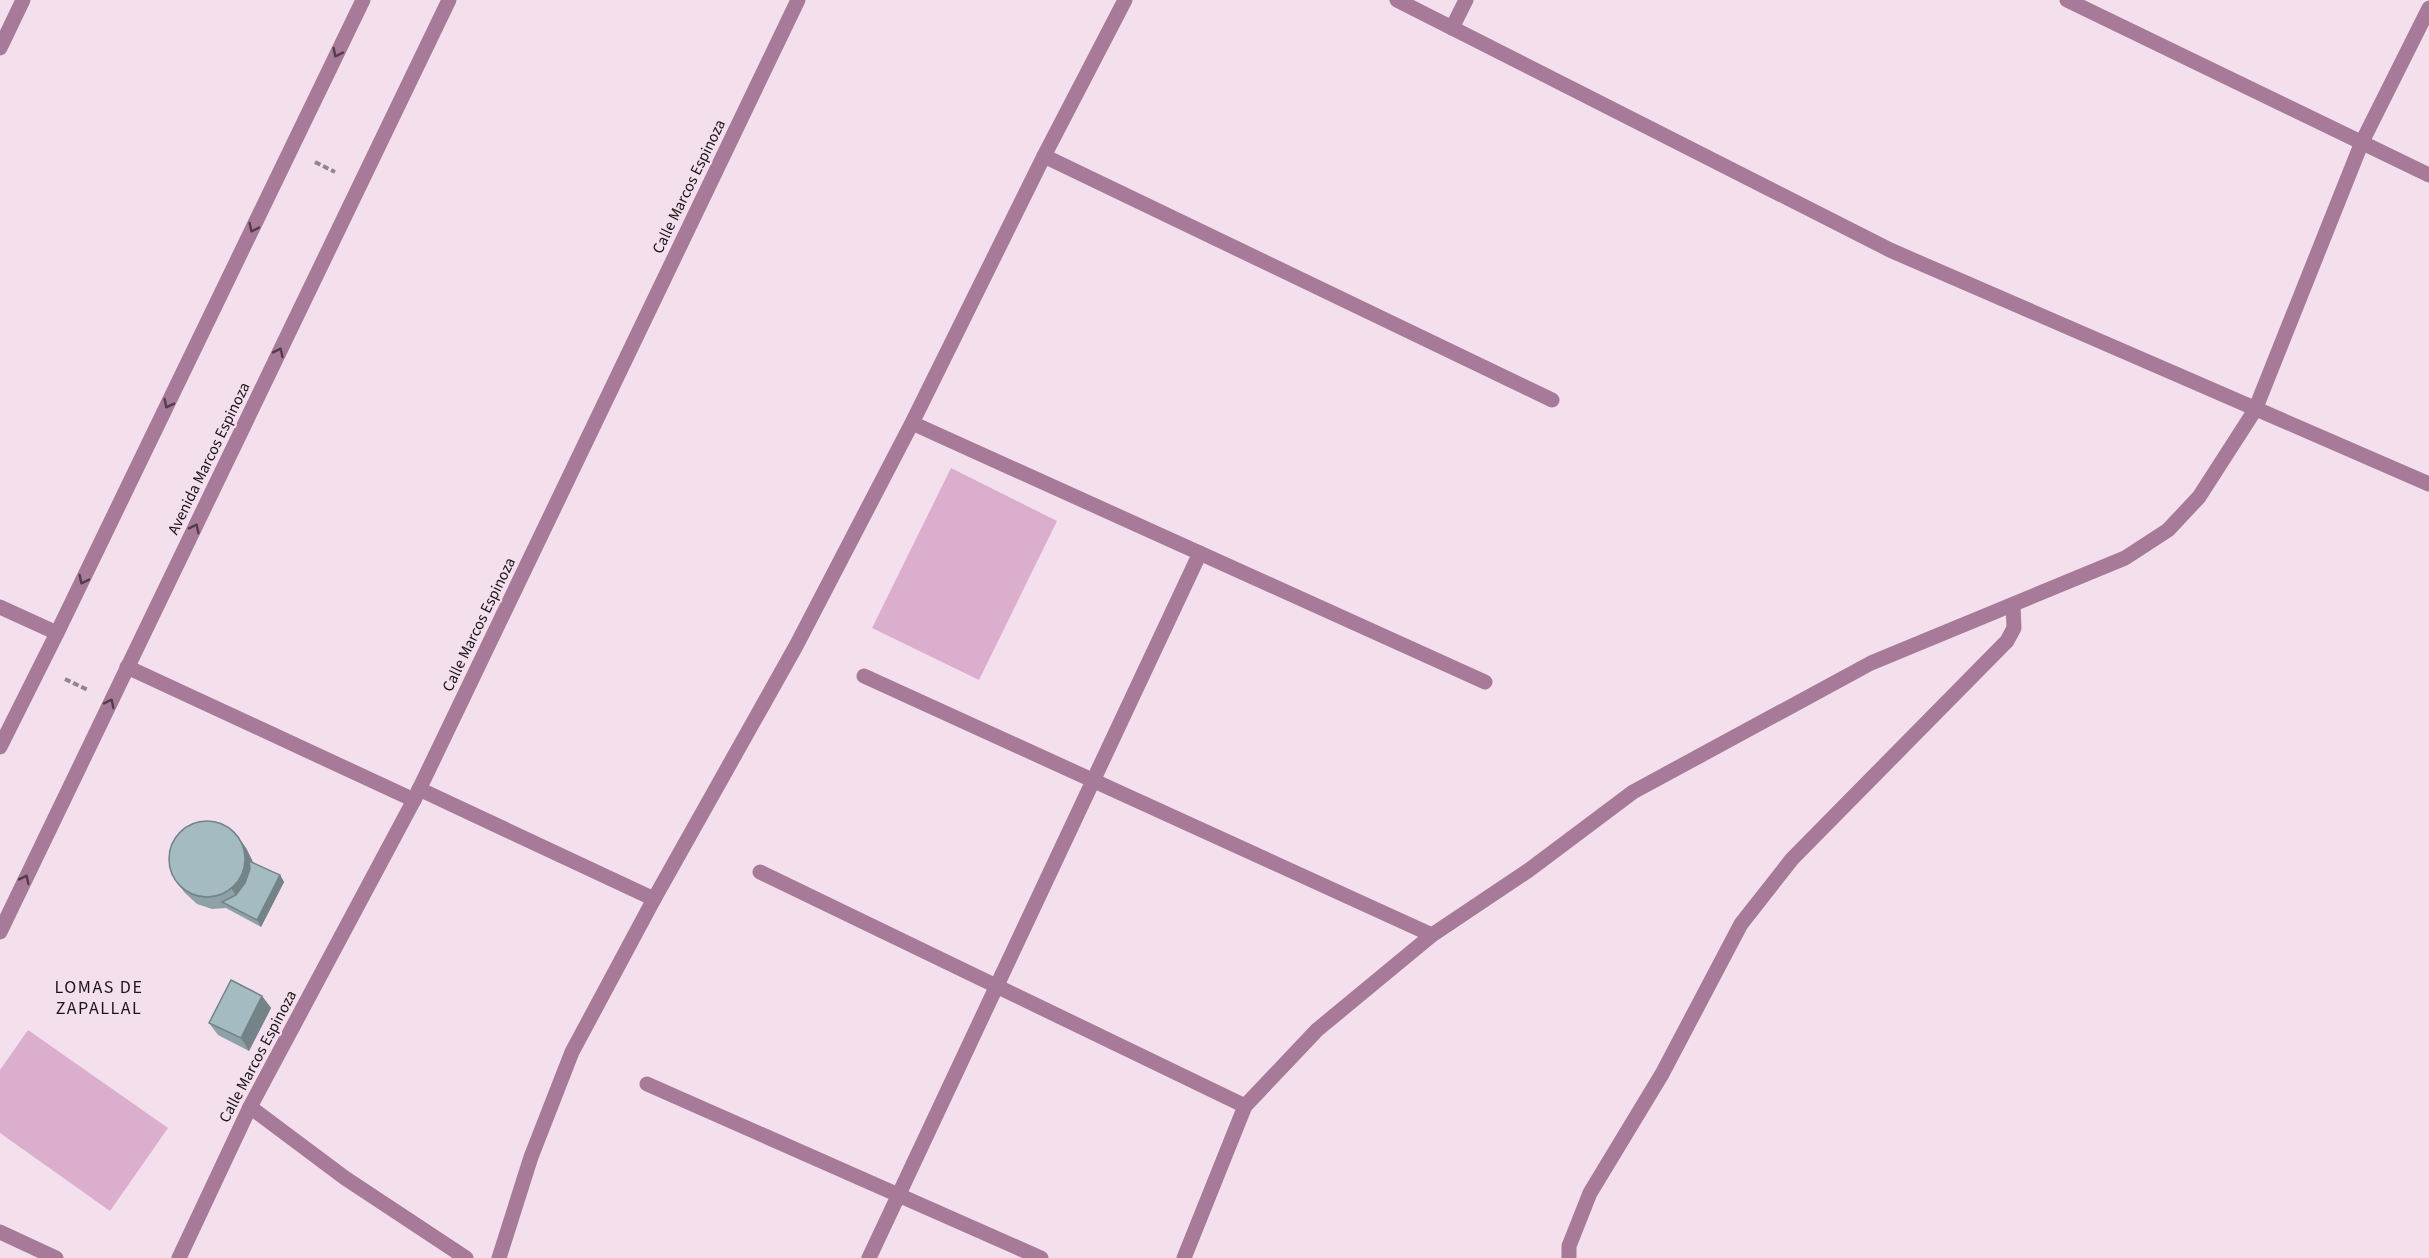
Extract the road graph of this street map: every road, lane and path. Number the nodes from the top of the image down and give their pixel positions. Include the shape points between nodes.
1 (23, 0) edge
2 (363, 0) edge
3 (449, 0) edge
4 (798, 0) edge
5 (1125, 0) edge
6 (1397, 0) edge
7 (1466, 0) edge
8 (2067, 0) edge
9 (2429, 8) edge
10 (1452, 28) junction
11 (0, 48) edge
12 (2362, 142) junction
13 (290, 150) junction
14 (1044, 156) junction
15 (2429, 175) edge
16 (360, 185) junction
17 (1552, 400) dead end
18 (2255, 410) junction
19 (912, 423) junction
20 (2429, 484) edge
21 (1200, 553) junction
22 (2013, 605) junction
23 (0, 607) edge
24 (57, 633) junction
25 (40, 667) junction
26 (127, 667) junction
27 (864, 676) dead end
28 (1485, 682) dead end
29 (111, 701) junction
30 (0, 747) edge
31 (1093, 781) junction
32 (417, 794) junction
33 (760, 872) dead end
34 (654, 899) junction
35 (0, 932) edge
36 (1432, 935) junction
37 (996, 986) junction
38 (647, 1084) dead end
39 (1245, 1106) junction
40 (250, 1107) junction
41 (898, 1195) junction
42 (0, 1232) edge
43 (1036, 1257) edge
44 (56, 1258) edge
45 (179, 1258) edge
46 (466, 1258) edge
47 (499, 1258) edge
48 (869, 1258) edge
49 (1184, 1258) edge
50 (1569, 1258) edge

1 - 11 street
2 -> 13 street
3 - 16 street, Avenida Marcos Espinoza
4 - 32 street, Calle Marcos Espinoza
5 - 14 street
6 - 10 street
7 - 10 street
8 - 12 street
9 - 12 street
10 - 18 street via 1890,250
12 - 15 street
12 - 18 street
13 - 16 path
13 -> 24 street
14 - 17 street
14 - 19 street
26 -> 16 street, Avenida Marcos Espinoza
18 - 20 street
18 - 22 street via 2199,497 2168,530 2125,558
19 - 21 street
19 - 34 street via 796,646
21 - 28 street
21 - 31 street
22 - 36 street via 1871,663 1633,792 1529,870
22 - 50 street via 2014,628 2007,641 1792,859 1741,924 1662,1074 1590,1193 1569,1246
23 - 24 street
24 - 25 street
25 - 29 path
25 - 30 street
26 - 29 street, Avenida Marcos Espinoza
26 - 32 street
27 - 31 street
35 -> 29 street, Avenida Marcos Espinoza
31 - 36 street
31 - 37 street
32 - 34 street
32 - 40 street, Calle Marcos Espinoza
33 - 37 street
34 - 47 street via 572,1052 531,1157
36 - 39 street via 1317,1030
37 - 39 street
37 - 41 street
38 - 41 street
39 - 49 street
40 - 45 street, Calle Marcos Espinoza
40 - 46 street via 345,1178
41 - 43 street
41 - 48 street
42 - 44 street

